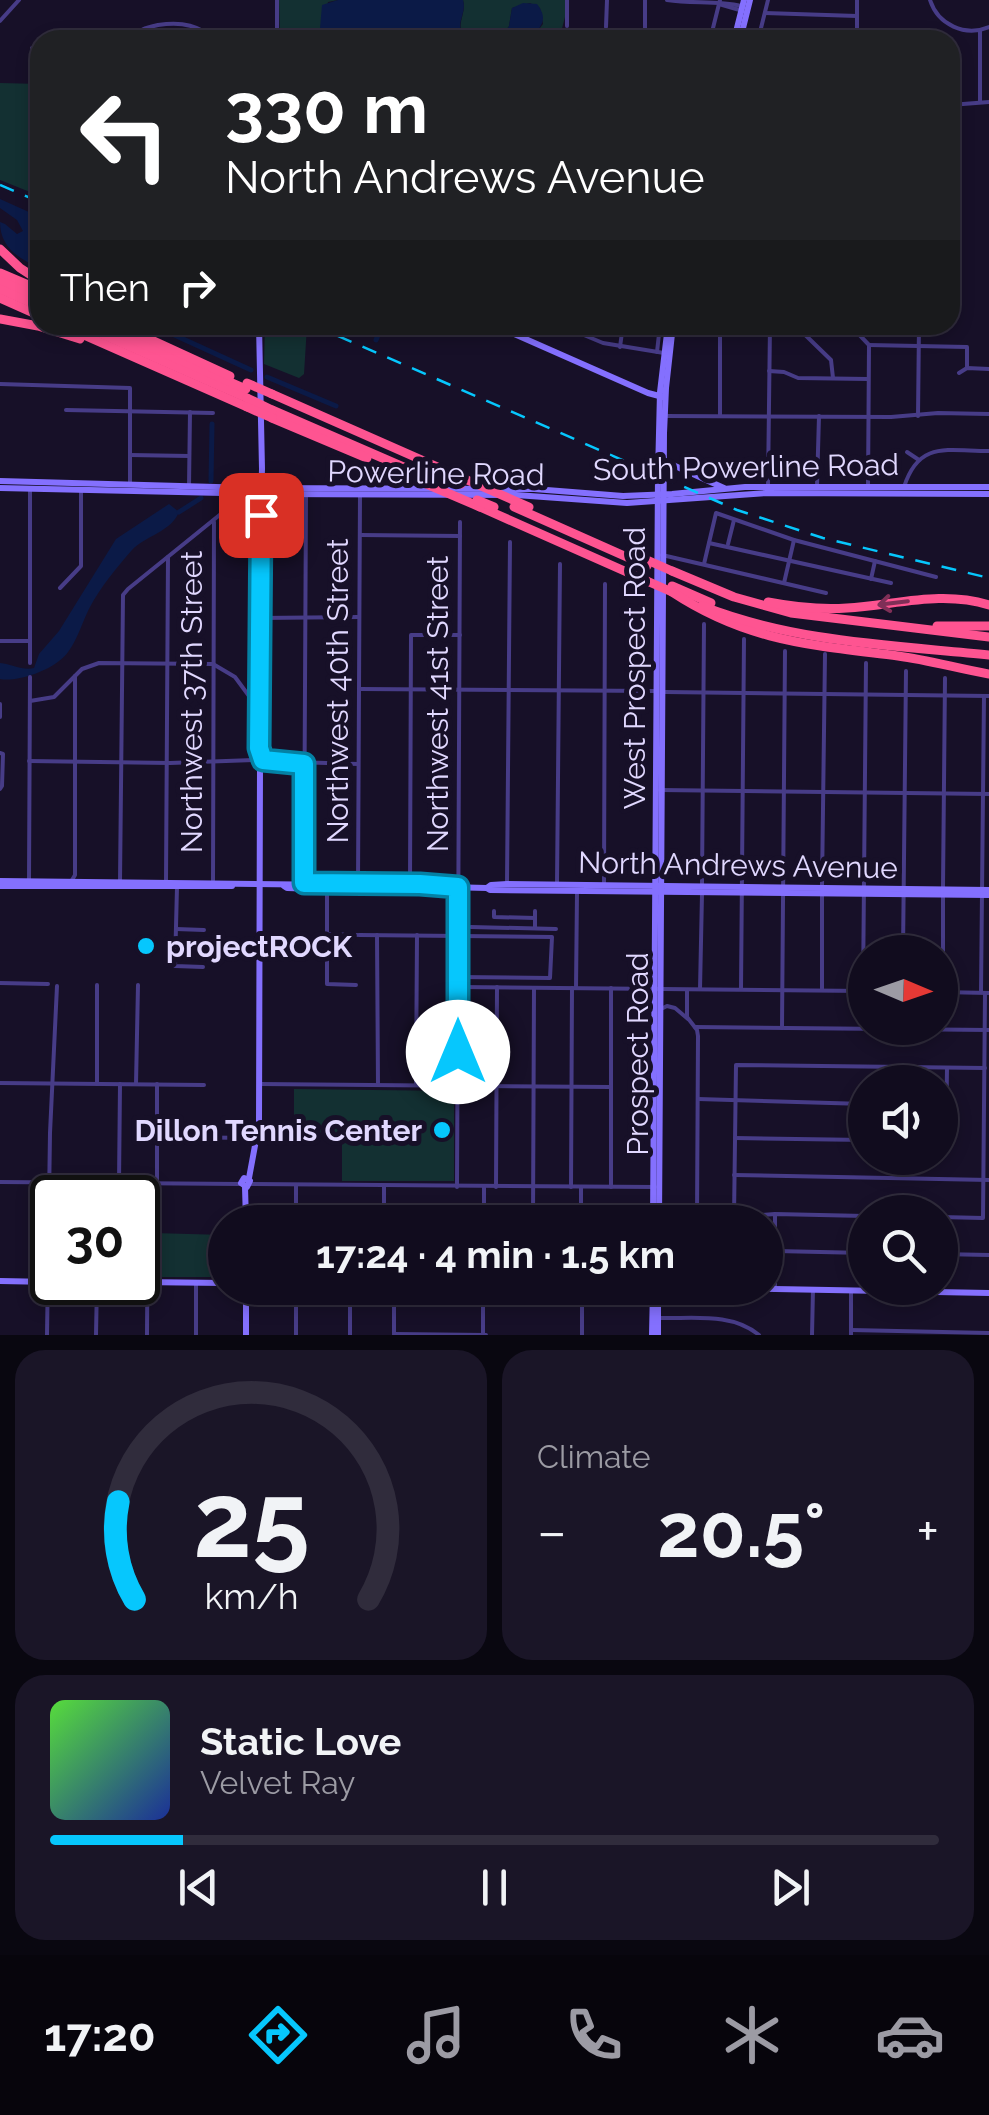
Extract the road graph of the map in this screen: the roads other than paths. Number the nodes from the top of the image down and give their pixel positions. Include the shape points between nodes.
1 (19, 0) edge
2 (277, 0) edge
3 (567, 0) edge
4 (607, 0) edge
5 (646, 0) edge
6 (667, 0) edge
7 (768, 0) edge
8 (857, 0) edge
9 (930, 0) edge
10 (720, 2) edge
11 (746, 6) edge
12 (765, 13) junction
13 (857, 16) junction
14 (0, 21) edge
15 (568, 26) dead end
16 (606, 27) dead end
17 (989, 27) edge
18 (644, 28) dead end
19 (138, 30) edge
20 (200, 30) edge
21 (277, 30) edge
22 (713, 30) edge
23 (761, 30) edge
24 (857, 30) edge
25 (980, 31) junction
26 (980, 102) junction
27 (989, 102) edge
28 (960, 104) edge
29 (0, 249) edge
30 (0, 272) edge
31 (30, 275) edge
32 (0, 281) edge
33 (30, 289) edge
34 (0, 290) edge
35 (30, 292) edge
36 (0, 298) edge
37 (30, 303) edge
38 (30, 312) edge
39 (0, 320) edge
40 (30, 326) edge
41 (67, 335) edge
42 (83, 335) edge
43 (104, 335) edge
44 (121, 335) edge
45 (139, 335) edge
46 (259, 335) edge
47 (517, 335) edge
48 (622, 335) edge
49 (664, 335) edge
50 (666, 335) edge
51 (720, 335) edge
52 (770, 335) edge
53 (805, 335) edge
54 (860, 335) edge
55 (919, 335) edge
56 (584, 336) edge
57 (90, 338) junction
58 (869, 345) junction
59 (919, 346) junction
60 (620, 347) junction
61 (143, 352) junction
62 (660, 353) junction
63 (151, 364) junction
64 (967, 368) junction
65 (989, 369) edge
66 (769, 372) junction
67 (959, 373) dead end
68 (833, 378) junction
69 (868, 378) junction
70 (0, 384) edge
71 (247, 394) junction
72 (663, 397) junction
73 (272, 406) junction
74 (66, 410) dead end
75 (130, 412) junction
76 (190, 412) junction
77 (213, 413) dead end
78 (989, 414) edge
79 (664, 416) junction
80 (720, 416) junction
81 (768, 416) junction
82 (818, 416) junction
83 (918, 416) junction
84 (868, 417) junction
85 (989, 451) edge
86 (907, 452) dead end
87 (130, 455) junction
88 (189, 456) junction
89 (919, 460) junction
90 (664, 461) junction
91 (0, 485) edge
92 (30, 485) junction
93 (190, 486) junction
94 (768, 487) junction
95 (868, 487) junction
96 (130, 488) junction
97 (385, 488) joint
98 (725, 488) junction
99 (534, 489) junction
100 (81, 490) junction
101 (903, 490) junction
102 (989, 490) edge
103 (260, 491) junction
104 (357, 491) junction
105 (815, 491) junction
106 (236, 493) junction
107 (306, 494) junction
108 (516, 495) junction
109 (660, 499) junction
110 (572, 500) joint
111 (734, 520) junction
112 (214, 521) junction
113 (460, 522) dead end
114 (360, 535) junction
115 (460, 536) junction
116 (794, 540) junction
117 (510, 542) dead end
118 (709, 543) junction
119 (728, 546) junction
120 (662, 554) junction
121 (168, 557) junction
122 (790, 560) junction
123 (875, 562) junction
124 (560, 564) dead end
125 (704, 564) junction
126 (647, 570) junction
127 (936, 577) dead end
128 (871, 579) junction
129 (672, 582) junction
130 (784, 583) junction
131 (605, 584) dead end
132 (891, 584) dead end
133 (60, 588) dead end
134 (826, 592) dead end
135 (745, 600) junction
136 (989, 605) edge
137 (360, 617) junction
138 (260, 618) junction
139 (306, 618) junction
140 (704, 624) dead end
141 (887, 626) junction
142 (989, 626) edge
143 (460, 635) junction
144 (744, 639) dead end
145 (0, 640) edge
146 (29, 641) junction
147 (989, 646) edge
148 (785, 651) dead end
149 (825, 654) dead end
150 (866, 662) dead end
151 (121, 663) junction
152 (30, 664) dead end
153 (168, 664) junction
154 (213, 664) junction
155 (906, 671) dead end
156 (985, 674) edge
157 (75, 676) junction
158 (30, 678) dead end
159 (945, 678) dead end
160 (244, 687) junction
161 (260, 689) junction
162 (360, 689) junction
163 (410, 689) junction
164 (459, 690) junction
165 (509, 690) junction
166 (558, 690) junction
167 (604, 691) junction
168 (659, 692) junction
169 (703, 692) junction
170 (744, 694) junction
171 (784, 694) junction
172 (825, 694) junction
173 (865, 695) junction
174 (906, 696) junction
175 (945, 696) junction
176 (986, 696) edge
177 (260, 699) junction
178 (30, 701) junction
179 (0, 704) edge
180 (0, 718) edge
181 (0, 753) edge
182 (29, 761) junction
183 (120, 761) junction
184 (74, 762) junction
185 (167, 762) junction
186 (213, 762) junction
187 (260, 762) junction
188 (304, 764) junction
189 (359, 764) junction
190 (0, 790) edge
191 (658, 790) junction
192 (702, 790) junction
193 (742, 791) junction
194 (783, 792) junction
195 (824, 792) junction
196 (864, 793) junction
197 (905, 793) junction
198 (944, 794) junction
199 (986, 794) edge
200 (29, 881) junction
201 (75, 882) junction
202 (120, 882) junction
203 (214, 882) junction
204 (0, 883) edge
205 (304, 883) junction
206 (180, 884) junction
207 (238, 884) junction
208 (410, 884) junction
209 (508, 884) junction
210 (164, 885) junction
211 (259, 885) junction
212 (604, 885) junction
213 (284, 886) junction
214 (358, 886) junction
215 (430, 886) junction
216 (458, 887) junction
217 (488, 888) junction
218 (554, 888) junction
219 (327, 889) junction
220 (657, 889) junction
221 (577, 890) junction
222 (702, 890) junction
223 (741, 891) junction
224 (782, 891) junction
225 (822, 891) junction
226 (863, 891) junction
227 (903, 892) junction
228 (943, 892) junction
229 (986, 892) edge
230 (535, 911) dead end
231 (535, 918) junction
232 (494, 928) junction
233 (535, 928) junction
234 (176, 929) junction
235 (556, 929) dead end
236 (204, 930) dead end
237 (327, 934) junction
238 (378, 935) junction
239 (417, 935) junction
240 (863, 935) edge
241 (903, 935) edge
242 (943, 935) edge
243 (457, 936) junction
244 (467, 936) junction
245 (478, 936) junction
246 (494, 936) junction
247 (203, 966) dead end
248 (458, 977) junction
249 (467, 977) junction
250 (0, 983) edge
251 (48, 984) dead end
252 (97, 985) dead end
253 (138, 985) dead end
254 (356, 985) dead end
255 (57, 986) dead end
256 (458, 987) junction
257 (497, 987) junction
258 (534, 988) junction
259 (574, 988) junction
260 (610, 988) junction
261 (657, 988) junction
262 (687, 989) junction
263 (700, 989) junction
264 (741, 990) junction
265 (782, 990) junction
266 (822, 990) junction
267 (848, 991) edge
268 (958, 992) edge
269 (985, 992) edge
270 (659, 1011) junction
271 (688, 1020) junction
272 (695, 1027) junction
273 (782, 1028) junction
274 (987, 1030) edge
275 (848, 1066) edge
276 (958, 1068) edge
277 (985, 1068) junction
278 (0, 1083) edge
279 (52, 1083) junction
280 (97, 1084) junction
281 (120, 1084) junction
282 (136, 1084) junction
283 (157, 1084) junction
284 (258, 1084) junction
285 (204, 1085) dead end
286 (457, 1085) junction
287 (378, 1086) junction
288 (496, 1086) junction
289 (534, 1086) junction
290 (571, 1086) junction
291 (416, 1087) junction
292 (610, 1087) junction
293 (656, 1088) junction
294 (698, 1099) junction
295 (735, 1101) junction
296 (848, 1104) edge
297 (158, 1137) junction
298 (256, 1138) junction
299 (735, 1138) junction
300 (848, 1140) edge
301 (49, 1175) edge
302 (119, 1175) edge
303 (157, 1175) edge
304 (734, 1175) junction
305 (986, 1180) edge
306 (0, 1182) edge
307 (30, 1182) edge
308 (246, 1183) junction
309 (160, 1184) edge
310 (296, 1186) junction
311 (384, 1186) junction
312 (457, 1186) junction
313 (484, 1186) junction
314 (496, 1186) junction
315 (533, 1187) junction
316 (571, 1187) junction
317 (581, 1187) junction
318 (611, 1187) junction
319 (656, 1187) junction
320 (246, 1205) edge
321 (296, 1205) edge
322 (384, 1205) edge
323 (484, 1205) edge
324 (532, 1205) edge
325 (581, 1205) edge
326 (657, 1205) edge
327 (697, 1205) edge
328 (734, 1205) edge
329 (783, 1214) edge
330 (848, 1216) edge
331 (958, 1217) edge
332 (783, 1251) edge
333 (848, 1253) edge
334 (958, 1254) edge
335 (989, 1255) edge
336 (0, 1281) edge
337 (30, 1282) edge
338 (160, 1282) edge
339 (196, 1283) junction
340 (208, 1283) edge
341 (783, 1289) edge
342 (814, 1289) junction
343 (848, 1290) edge
344 (958, 1292) edge
345 (989, 1293) edge
346 (49, 1305) edge
347 (97, 1305) edge
348 (147, 1305) edge
349 (246, 1305) edge
350 (296, 1305) edge
351 (350, 1305) edge
352 (394, 1305) edge
353 (484, 1305) edge
354 (582, 1305) edge
355 (656, 1305) edge
356 (657, 1305) edge
357 (851, 1305) edge
358 (658, 1318) junction
359 (851, 1333) edge
360 (895, 1333) edge
361 (989, 1333) edge
362 (394, 1334) edge
363 (48, 1335) edge
364 (96, 1335) edge
365 (147, 1335) edge
366 (196, 1335) edge
367 (246, 1335) edge
368 (296, 1335) edge
369 (350, 1335) edge
370 (484, 1335) edge
371 (582, 1335) edge
372 (655, 1335) edge
373 (759, 1335) edge
374 (812, 1335) edge

1 - 14 street
2 - 21 street
3 - 15 street
4 - 16 street
5 - 18 street
6 - 10 street
7 - 12 street
8 - 13 street
9 - 25 street via 952,27
10 - 11 street
10 - 22 street
12 - 13 street
12 - 23 street
13 - 24 street
17 - 25 street
19 - 20 street via 176,23
25 - 26 street
26 - 27 street
26 - 28 street
29 - 31 highway
30 - 33 highway
32 - 35 highway
34 - 37 highway
36 - 38 highway
39 - 40 highway
41 - 63 highway
42 - 57 highway
43 - 61 highway
44 - 71 highway
45 - 71 highway
46 - 103 main road
47 - 72 main road
48 - 60 street
49 - 62 main road, West Prospect Road
50 - 72 main road, West Prospect Road
51 - 80 street
52 - 66 street
53 - 68 street via 831,360
54 - 58 street
55 - 59 street
56 - 60 street
57 - 61 highway
57 - 63 highway
58 - 59 street
58 - 69 street
59 - 64 street via 967,347
59 - 83 street
60 - 62 street
61 - 71 highway
62 - 72 main road, West Prospect Road
63 - 71 highway
64 - 65 street
64 - 67 street
66 - 68 street
66 - 81 street
68 - 69 street
69 - 84 street
70 - 75 street via 130,388
71 - 73 highway, bridge
71 - 73 highway, bridge
72 - 79 main road, West Prospect Road
72 - 109 main road, West Prospect Road
73 - 126 highway, bridge
73 - 126 highway, bridge
73 - 126 highway, bridge via 480,507
73 - 126 highway, bridge via 458,476
74 - 75 street
75 - 76 street
75 - 87 street
76 - 77 street
76 - 88 street
78 - 83 street
79 - 80 street
79 - 90 main road, West Prospect Road
80 - 81 street
81 - 82 street
81 - 94 street
82 - 84 street
82 - 105 street
83 - 84 street
84 - 95 street
85 - 89 street via 944,450
86 - 89 street
87 - 88 street
87 - 96 street
88 - 93 street
89 - 101 street
90 - 98 main road
90 - 109 main road, West Prospect Road
91 - 92 main road, Powerline Road
91 - 92 main road, Powerline Road
92 - 96 main road, Powerline Road
92 - 100 main road, Powerline Road
92 - 146 street
93 - 96 main road, Powerline Road
93 - 103 main road, Powerline Road
94 - 98 main road, South Powerline Road
94 - 105 main road, South Powerline Road
95 - 101 main road, South Powerline Road
95 - 105 main road, South Powerline Road
96 - 100 main road, Powerline Road
96 - 106 main road, Powerline Road
97 - 99 main road, South Powerline Road
97 - 104 main road, Powerline Road
98 - 109 main road, South Powerline Road
99 - 108 main road
99 - 109 main road, South Powerline Road
100 - 133 street via 82,566
101 - 102 main road, South Powerline Road
101 - 105 main road, South Powerline Road
103 - 104 main road, Powerline Road
103 - 106 main road, Powerline Road
103 - 107 main road, Powerline Road
103 - 138 main road
104 - 107 main road, Powerline Road
104 - 108 main road, Powerline Road
104 - 114 street, Northwest 40th Street
105 - 109 main road, South Powerline Road
106 - 112 street via 234,504
107 - 139 street
108 - 110 main road, Powerline Road
109 - 110 main road, South Powerline Road
109 - 120 main road, West Prospect Road
109 - 168 main road, West Prospect Road
111 - 116 street
111 - 118 street via 716,513
111 - 119 street
112 - 121 street
112 - 154 street, Northwest 37th Street
113 - 115 street, Northwest 41st Street
114 - 115 street
114 - 137 street, Northwest 40th Street
115 - 143 street, Northwest 41st Street
116 - 122 street
116 - 123 street
117 - 165 street
118 - 119 street
118 - 125 street
119 - 122 street
120 - 125 street
120 - 168 main road, West Prospect Road
121 - 151 street via 125,592
121 - 153 street
122 - 128 street
122 - 130 street
123 - 127 street
123 - 128 street
124 - 166 street
125 - 130 street
126 - 129 highway, bridge
126 - 129 highway, bridge
128 - 132 street
129 - 135 highway
129 - 147 highway via 725,614 796,634
129 - 156 highway via 716,618 768,637
130 - 134 street
131 - 167 street
136 -> 135 highway via 940,598 821,609
135 - 141 highway via 803,616
137 - 139 street
137 - 162 street, Northwest 40th Street
138 - 139 street
138 - 161 main road
139 - 188 street
140 - 169 street
141 - 142 highway
141 - 147 highway
143 - 163 street via 411,635
143 - 164 street, Northwest 41st Street
144 - 170 street
145 - 146 street
146 - 152 street
148 - 171 street
149 - 172 street
150 - 173 street
151 - 153 street
151 - 157 street via 89,666
151 - 183 street
153 - 154 street
153 - 185 street
154 - 160 street
154 - 186 street, Northwest 37th Street
155 - 174 street
157 - 178 street via 54,697
157 - 184 street
158 - 178 street
159 - 175 street
160 - 161 street
160 - 177 street
161 - 177 main road
162 - 163 street
162 - 189 street, Northwest 40th Street
163 - 164 street
163 - 208 street
164 - 165 street
164 - 216 street, Northwest 41st Street
165 - 166 street
165 - 209 street
166 - 167 street
166 - 218 street
167 - 168 street
167 - 212 street
168 - 169 street
168 - 191 main road, West Prospect Road
169 - 170 street
169 - 192 street
170 - 171 street
170 - 193 street
171 - 172 street
171 - 194 street
172 - 173 street
172 - 195 street
173 - 174 street
173 - 196 street
174 - 175 street
174 - 197 street
175 - 176 street
175 - 198 street
176 - 199 street
177 - 187 main road
178 - 182 street
179 - 180 street
181 - 190 street
182 - 184 street
182 - 200 street
183 - 184 street
183 - 185 street
183 - 202 street
184 - 201 street
185 - 186 street
185 - 210 street
186 - 187 street
186 - 203 street, Northwest 37th Street
187 - 188 street
187 - 211 main road
188 - 189 street
188 - 205 street
189 - 214 street, Northwest 40th Street
191 - 192 street
191 - 220 main road, West Prospect Road
192 - 193 street
192 - 222 street
193 - 194 street
193 - 223 street
194 - 195 street
194 - 224 street
195 - 196 street
195 - 225 street
196 - 197 street
196 - 226 street
197 - 198 street
197 - 227 street
198 - 199 street
198 - 228 street
199 - 229 street
200 - 201 main road, North Andrews Avenue
200 - 204 main road, North Andrews Avenue
201 - 202 main road, North Andrews Avenue
201 - 204 main road, North Andrews Avenue
201 - 210 main road, North Andrews Avenue
202 - 210 main road, North Andrews Avenue
203 - 206 main road, North Andrews Avenue
203 - 207 main road, North Andrews Avenue
205 - 213 main road, North Andrews Avenue
205 - 214 main road, North Andrews Avenue
206 - 207 main road, North Andrews Avenue
206 - 210 main road, North Andrews Avenue
206 - 234 street
207 - 211 main road, North Andrews Avenue
208 - 214 main road, North Andrews Avenue
208 - 215 main road, North Andrews Avenue
209 - 217 main road, North Andrews Avenue
209 - 218 main road, North Andrews Avenue
211 - 213 main road, North Andrews Avenue
211 - 284 main road
212 - 218 main road, North Andrews Avenue
212 - 220 main road, North Andrews Avenue
213 - 219 main road, North Andrews Avenue
214 - 215 main road, North Andrews Avenue
214 - 219 main road, North Andrews Avenue
215 - 216 main road, North Andrews Avenue
216 - 217 main road, North Andrews Avenue
216 - 243 street, Northwest 41st Street
217 - 218 main road, North Andrews Avenue
218 - 221 main road, North Andrews Avenue
219 - 237 street
220 - 221 main road, North Andrews Avenue
220 - 222 main road, North Andrews Avenue
220 - 261 main road, Prospect Road
221 - 259 street
222 - 223 main road, North Andrews Avenue
222 - 263 street
223 - 224 main road, North Andrews Avenue
223 - 264 street
224 - 225 main road, North Andrews Avenue
224 - 265 street
225 - 226 main road, North Andrews Avenue
225 - 266 street
226 - 227 main road, North Andrews Avenue
226 - 240 street
227 - 228 main road, North Andrews Avenue
227 - 241 street
228 - 229 main road, North Andrews Avenue
228 - 242 street
229 - 269 street
230 - 231 street
231 - 232 street via 494,914
231 - 233 street
232 - 233 street
232 - 245 street via 475,927
232 - 246 street
233 - 235 street
234 - 236 street
234 - 247 street via 175,966
237 - 238 street
237 - 254 street via 327,984
238 - 239 street
238 - 287 street
239 - 243 street
239 - 291 street
243 - 244 street
243 - 248 street, Northwest 41st Street
244 - 245 street
244 - 249 street
245 - 246 street
246 - 249 street via 552,937 552,977
248 - 249 street
248 - 256 street, Northwest 41st Street
250 - 251 street
252 - 280 street
253 - 282 street
255 - 279 street
256 - 257 street
256 - 286 street, Northwest 41st Street
257 - 258 street
257 - 288 street
258 - 259 street
258 - 289 street
259 - 260 street
259 - 290 street
260 - 261 street
260 - 292 street
261 - 262 street
261 - 270 main road, Prospect Road
261 - 293 main road, Prospect Road
262 - 263 street
262 - 271 street
263 - 264 street
264 - 265 street
265 - 266 street
265 - 273 street
266 - 267 street
268 - 269 street
269 - 274 street
270 - 271 street via 672,1006
270 - 293 main road, Prospect Road
271 - 272 street
272 - 273 street
272 - 294 street
273 - 274 street
274 - 277 street
275 - 295 street via 736,1064
276 - 277 street
277 - 305 street
278 - 279 street
279 - 280 street
279 - 301 street
280 - 281 street
281 - 282 street
281 - 302 street
282 - 283 street
283 - 285 street
283 - 297 street
284 - 287 street
284 - 298 main road
286 - 288 street
286 - 291 street
286 - 312 street, Northwest 41st Street
287 - 291 street
288 - 289 street
288 - 314 street
289 - 290 street
289 - 315 street
290 - 292 street
290 - 316 street
292 - 318 street
293 - 319 main road, Prospect Road
294 - 295 street
294 - 327 street
295 - 296 street
295 - 299 street
297 - 298 street
297 - 303 street
298 - 308 main road
299 - 300 street
299 - 304 street
304 - 305 street
304 - 328 street
305 - 331 street via 983,1218
306 - 307 street
308 - 309 street
308 - 310 street
308 - 320 main road
310 - 311 street
310 - 321 street
311 - 312 street
311 - 322 street
312 - 313 street
313 - 314 street
313 - 323 street
314 - 315 street
315 - 316 street
315 - 324 street
316 - 317 street
317 - 318 street
317 - 325 street
318 - 319 street
319 - 326 main road, Prospect Road
329 - 330 street
332 - 333 street
334 - 335 street
336 - 337 main road
338 - 339 main road
339 - 340 main road
339 - 366 street
341 - 342 main road
342 - 343 main road
342 - 374 street
344 - 345 main road
346 - 363 street
347 - 364 street
348 - 365 street
349 - 367 main road
350 - 368 street
351 - 369 street
352 - 362 street
353 - 370 street
354 - 371 street
355 - 372 main road
356 - 358 main road
357 - 359 street
358 - 372 main road
358 - 373 street via 738,1321
359 - 360 street
360 - 361 street
362 - 370 street

